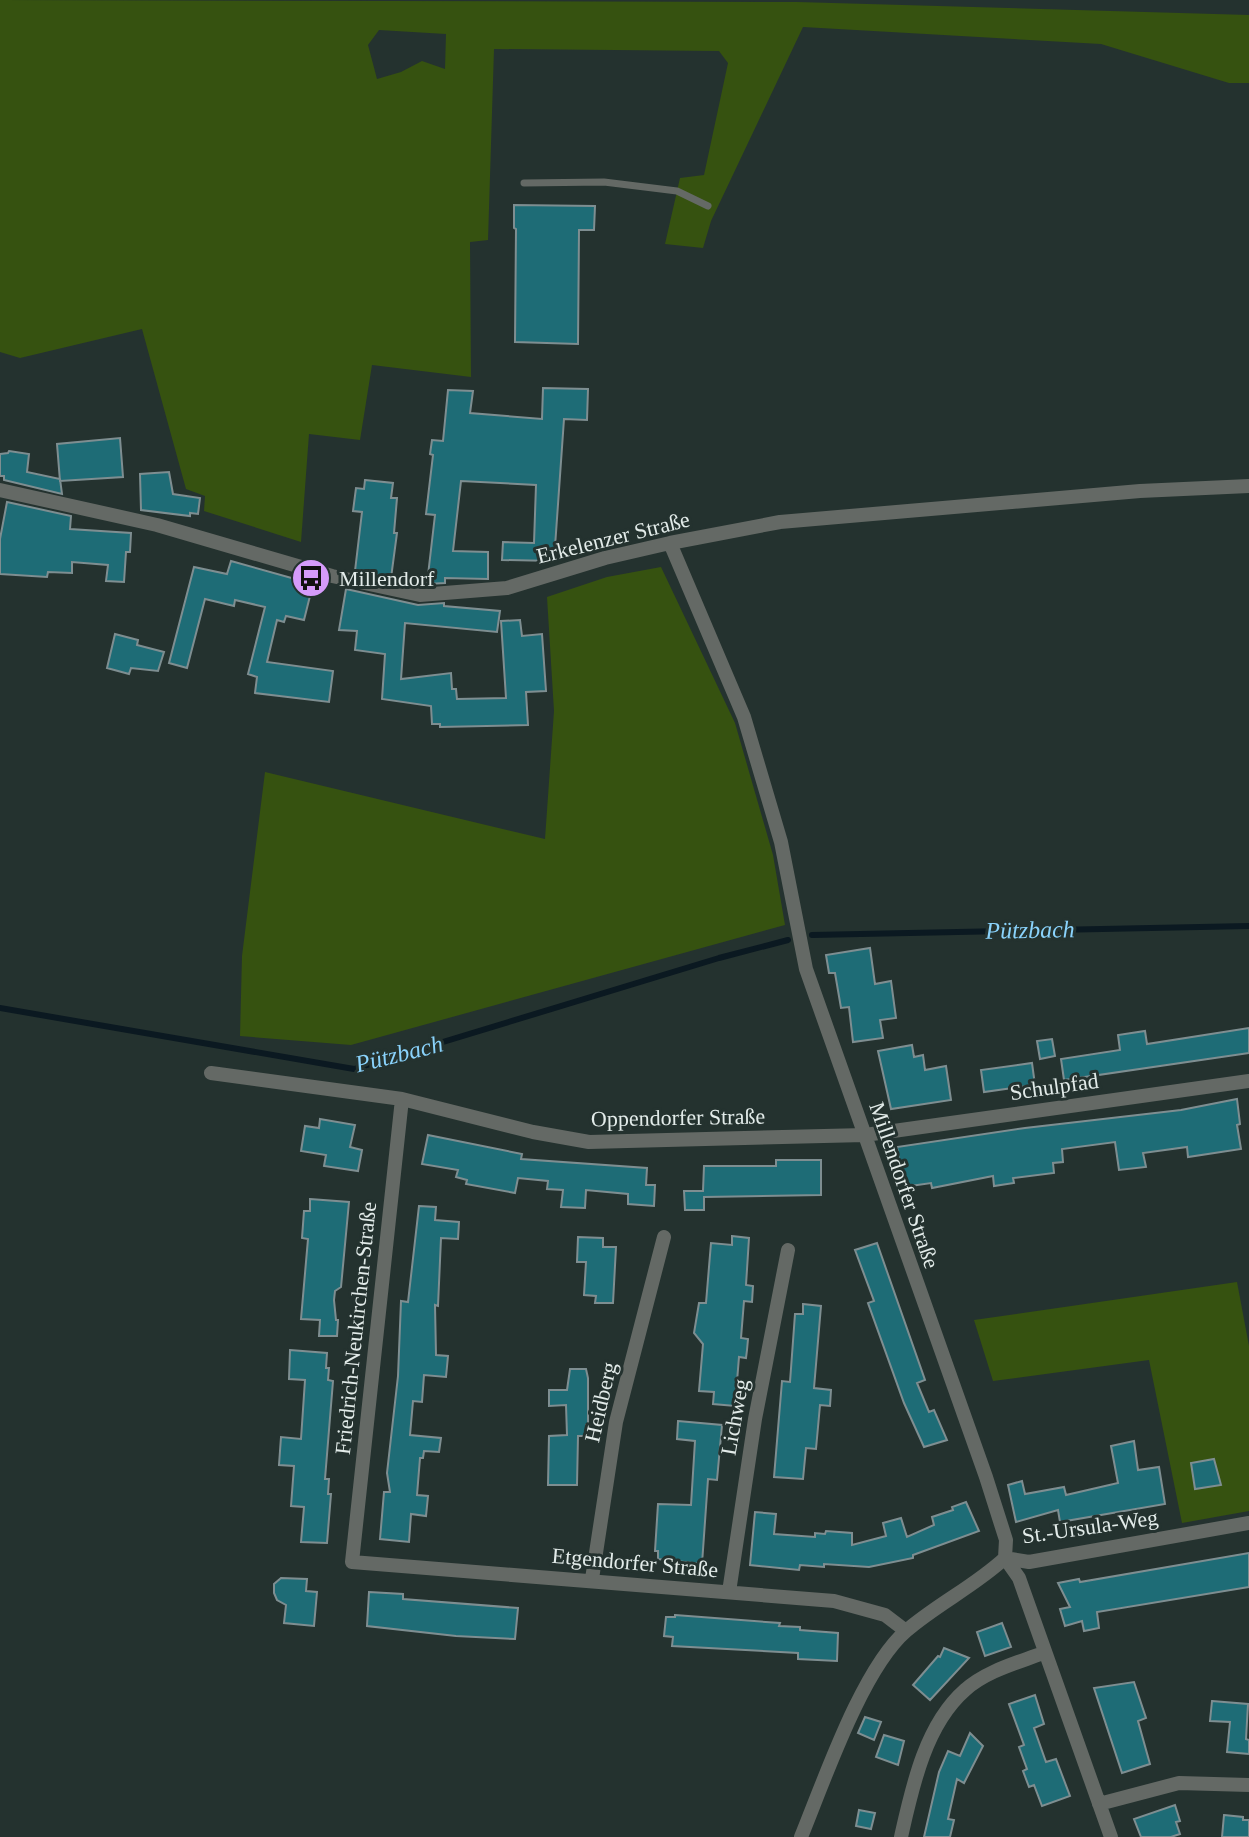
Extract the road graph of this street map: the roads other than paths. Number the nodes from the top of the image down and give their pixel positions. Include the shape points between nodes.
1 (524, 183) dead end
2 (708, 206) dead end
3 (1249, 486) edge
4 (0, 490) edge
5 (670, 543) junction
6 (211, 1073) dead end
7 (1249, 1081) edge
8 (402, 1099) junction
9 (865, 1135) junction
10 (664, 1237) dead end
11 (788, 1250) dead end
12 (1249, 1523) edge
13 (1005, 1558) junction
14 (352, 1562) joint
15 (592, 1579) junction
16 (729, 1592) junction
17 (906, 1631) junction
18 (1043, 1653) junction
19 (1249, 1785) edge
20 (1099, 1804) junction
21 (801, 1837) edge
22 (901, 1837) edge
23 (1111, 1837) edge

1 - 2 lane via 604,182 677,191
3 - 5 street, Erkelenzer Straße via 780,522
4 - 5 street, Erkelenzer Straße via 157,525 332,576 420,595 507,588
5 - 9 street, Millendorfer Straße via 744,717 781,842 802,950
6 - 8 street, Oppendorfer Straße
7 - 9 street, Schulpfad
8 - 9 street, Oppendorfer Straße via 589,1142
8 - 14 street, Friedrich-Neukirchen-Straße
9 - 13 street, Millendorfer Straße via 986,1477 1006,1540
10 - 15 street, Heidberg via 616,1422
11 - 16 street, Lichweg
12 - 13 street, St.-Ursula-Weg via 1029,1562
13 - 17 street, St.-Ursula-Weg
13 - 18 street, Millendorfer Straße via 1019,1578
14 - 15 street, Etgendorfer Straße
15 - 16 street, Etgendorfer Straße
16 - 17 street, Etgendorfer Straße via 834,1601 885,1615
17 - 21 street, St.-Ursula-Weg via 882,1656
18 - 20 street, Millendorfer Straße
18 - 22 street via 964,1690 924,1755
19 - 20 street via 1179,1783
20 - 23 street, Millendorfer Straße

